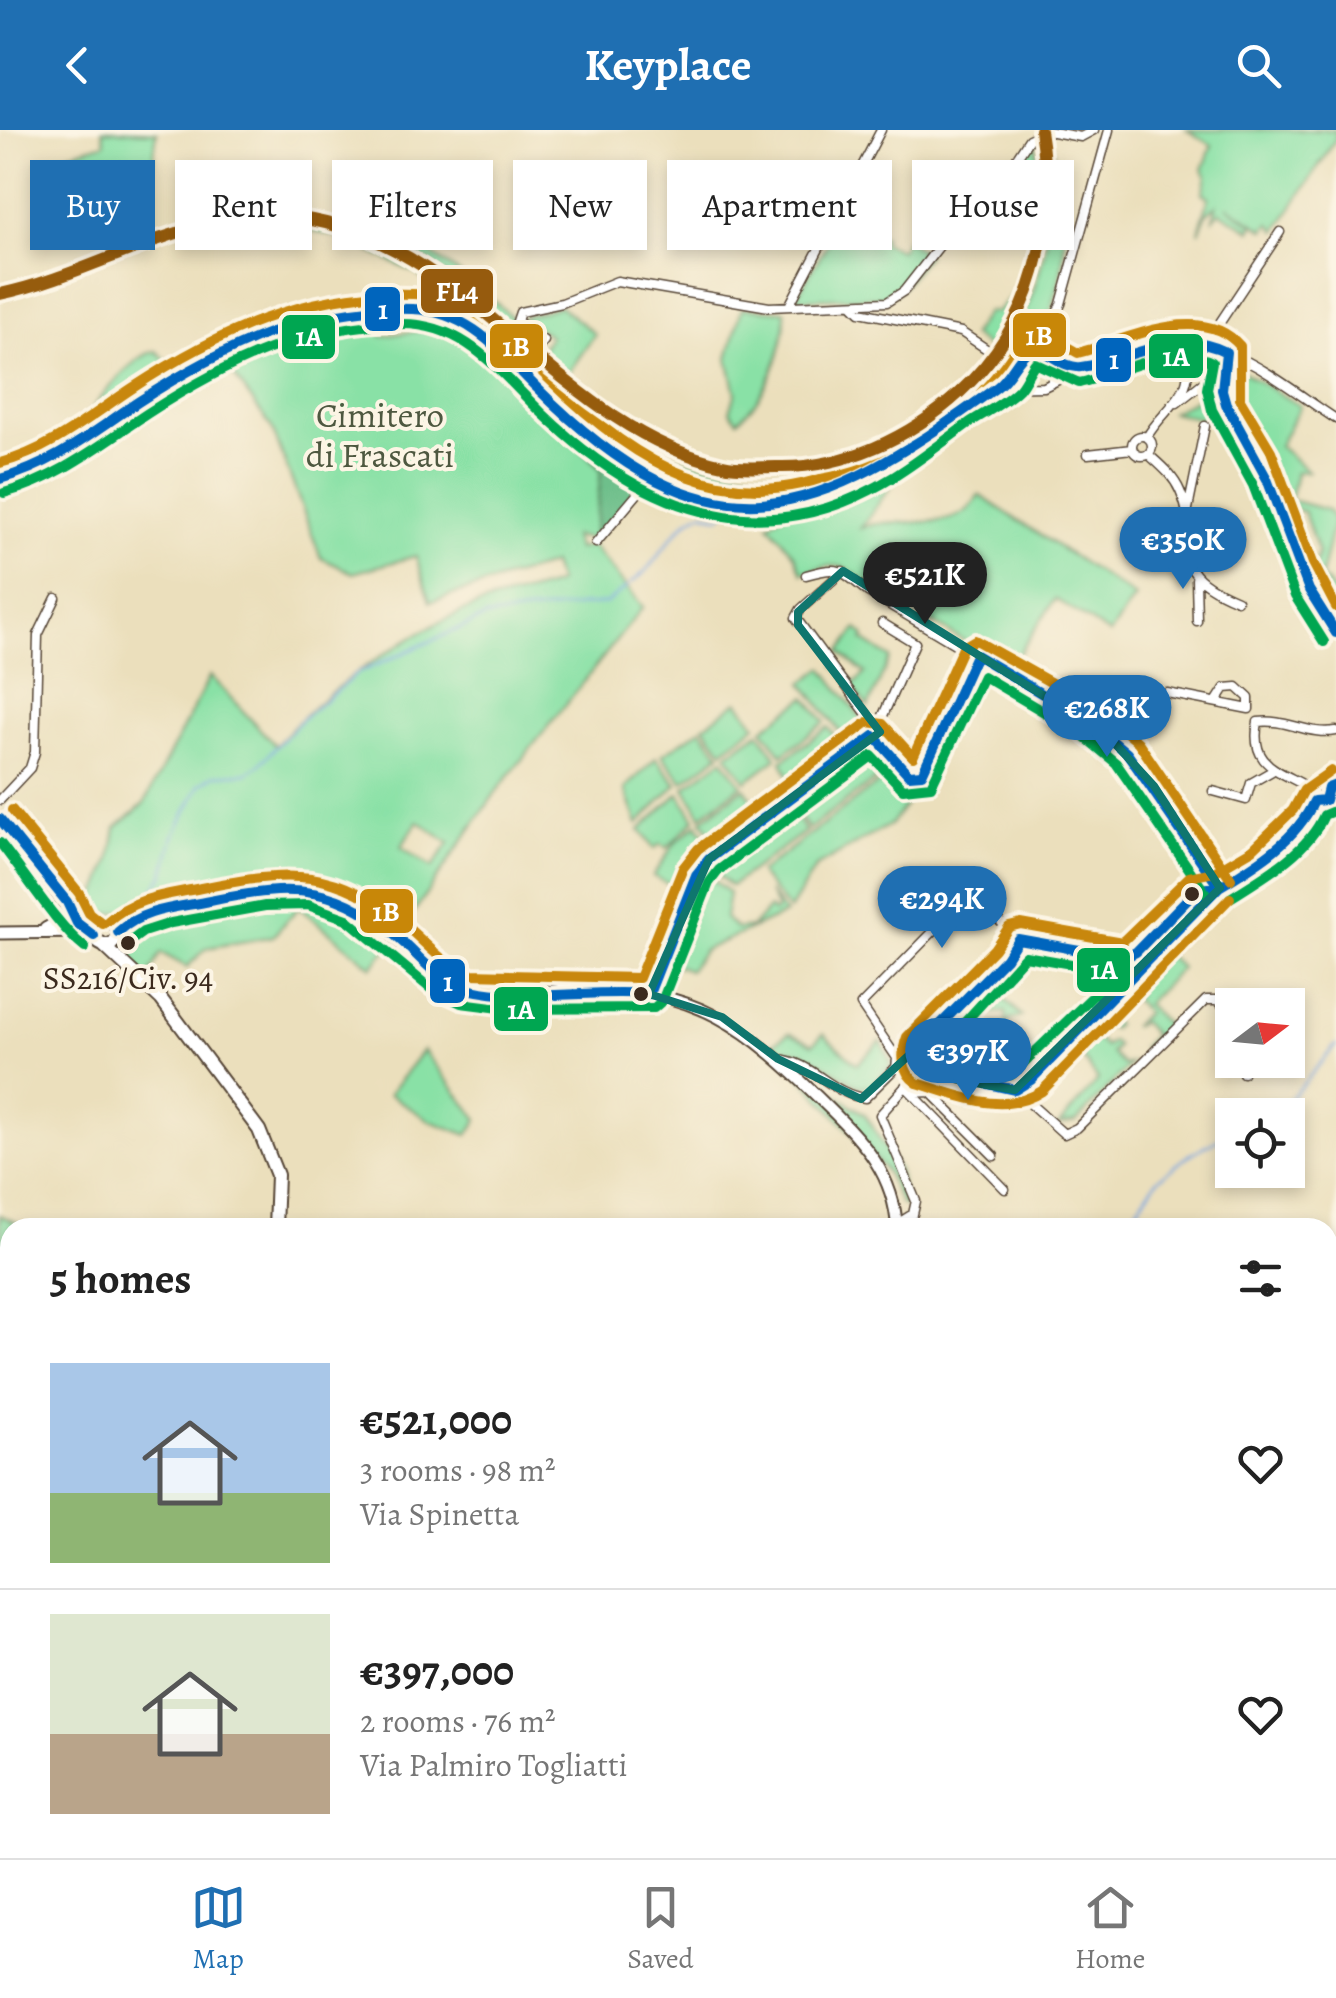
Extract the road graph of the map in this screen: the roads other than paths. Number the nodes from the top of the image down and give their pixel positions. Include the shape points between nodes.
1 (881, 130) edge
2 (1094, 130) edge
3 (1109, 130) edge
4 (1280, 232) dead end
5 (850, 303) junction
6 (789, 306) junction
7 (1054, 322) junction
8 (1210, 346) junction
9 (1031, 348) junction
10 (1226, 352) junction
11 (1053, 357) junction
12 (1126, 357) junction
13 (1184, 358) junction
14 (522, 367) junction
15 (1084, 367) junction
16 (1015, 368) junction
17 (1225, 371) junction
18 (1262, 372) junction
19 (1208, 375) junction
20 (1049, 384) junction
21 (1030, 388) junction
22 (994, 390) junction
23 (1169, 407) junction
24 (1229, 410) junction
25 (1336, 419) edge
26 (1206, 426) dead end
27 (1147, 437) junction
28 (1132, 448) junction
29 (1088, 454) dead end
30 (1148, 454) junction
31 (650, 478) junction
32 (0, 479) edge
33 (1186, 518) junction
34 (596, 543) dead end
35 (843, 571) junction
36 (806, 575) dead end
37 (1196, 579) junction
38 (56, 598) dead end
39 (1237, 600) dead end
40 (1197, 621) dead end
41 (882, 623) dead end
42 (1336, 634) edge
43 (976, 655) junction
44 (1167, 693) dead end
45 (1216, 702) junction
46 (1249, 709) junction
47 (1258, 722) junction
48 (876, 727) junction
49 (1336, 731) edge
50 (1272, 771) junction
51 (1332, 787) edge
52 (1311, 789) junction
53 (1213, 791) dead end
54 (0, 800) edge
55 (1314, 801) junction
56 (0, 819) edge
57 (3, 848) edge
58 (1219, 886) junction
59 (138, 916) junction
60 (82, 925) junction
61 (46, 929) joint
62 (0, 933) edge
63 (117, 935) junction
64 (1018, 940) junction
65 (1095, 954) junction
66 (124, 965) junction
67 (649, 994) junction
68 (1112, 998) junction
69 (1215, 1000) edge
70 (920, 1045) junction
71 (778, 1059) junction
72 (895, 1070) junction
73 (922, 1075) junction
74 (908, 1089) junction
75 (1016, 1090) junction
76 (861, 1099) junction
77 (880, 1122) junction
78 (994, 1156) dead end
79 (1005, 1189) dead end
80 (276, 1218) edge
81 (896, 1218) edge
82 (908, 1218) edge

1 - 6 street
2 - 5 street via 1081,137 1047,131 1028,138 1000,185 904,291 887,302
3 - 7 street
4 - 8 street
5 - 6 street
5 - 16 street via 860,312 961,332
6 - 14 street via 617,281 520,312 517,321 542,337
7 - 9 street
7 - 11 street
8 - 10 street
8 - 12 street via 1166,343
8 - 19 street via 1199,357
9 - 11 street
9 - 16 street
10 - 17 street
10 - 18 street
11 - 15 street
11 - 20 street via 1056,373
12 - 13 street via 1170,352
12 - 15 street
13 - 19 street
13 - 23 street via 1188,381
14 - 31 street via 607,454
14 - 32 street via 449,315 359,311 308,318 187,372 32,470
15 - 20 street
16 - 21 street
16 - 22 street
17 - 18 street
17 - 19 street
17 - 24 street
18 - 25 street
19 - 23 street via 1204,386
19 - 24 street
20 - 21 street
21 - 22 street
22 - 31 street via 889,465 822,494 744,503 691,495
23 - 27 street
24 - 42 street via 1258,460 1302,577
26 - 33 street
27 - 28 street via 1136,438
27 - 30 street
28 - 29 street
28 - 30 street
30 - 33 street via 1179,489
31 - 34 street
33 - 37 street
35 - 36 street
35 - 43 street
35 - 48 street via 798,612 798,625
37 - 39 street
37 - 40 street
38 - 54 street via 38,635 35,752 30,768
41 - 48 street via 915,643
43 - 48 street via 922,774 910,776 899,766
43 - 58 street via 1090,722 1127,753
44 - 45 street
45 - 46 street
45 - 46 street via 1226,688 1237,686 1249,698
46 - 47 street
47 - 49 street
47 - 50 street via 1256,746
48 - 67 street via 861,746 696,874
50 - 52 street
50 - 53 street via 1250,782 1246,800
51 - 52 street via 1320,783
51 - 55 street via 1326,800
52 - 55 street
55 - 58 street via 1290,836 1241,877
56 - 60 main road
57 - 60 street
58 - 65 street via 1197,890 1136,952 1124,958
58 - 68 street
59 - 60 street
59 - 63 street
59 - 67 street via 257,890 310,888 360,909 462,988
60 - 61 main road
60 - 63 main road
60 - 63 main road
60 - 66 main road
61 - 62 main road
63 - 66 main road
64 - 65 street
64 - 70 street
64 - 72 street via 971,893 866,1000 861,1009 885,1036 898,1060
65 - 68 street via 1114,978
66 - 80 main road via 162,1000 265,1139 277,1175
67 - 71 street via 726,1019
68 - 75 street
69 - 75 street via 1206,1000 1064,1134
70 - 72 street
70 - 73 street
71 - 76 street via 802,1065
71 - 81 street via 873,1156 890,1185
72 - 76 street
73 - 74 street
73 - 75 street
74 - 77 street via 884,1106
74 - 78 street via 930,1092
74 - 79 street
76 - 77 street
77 - 82 street via 916,1201

